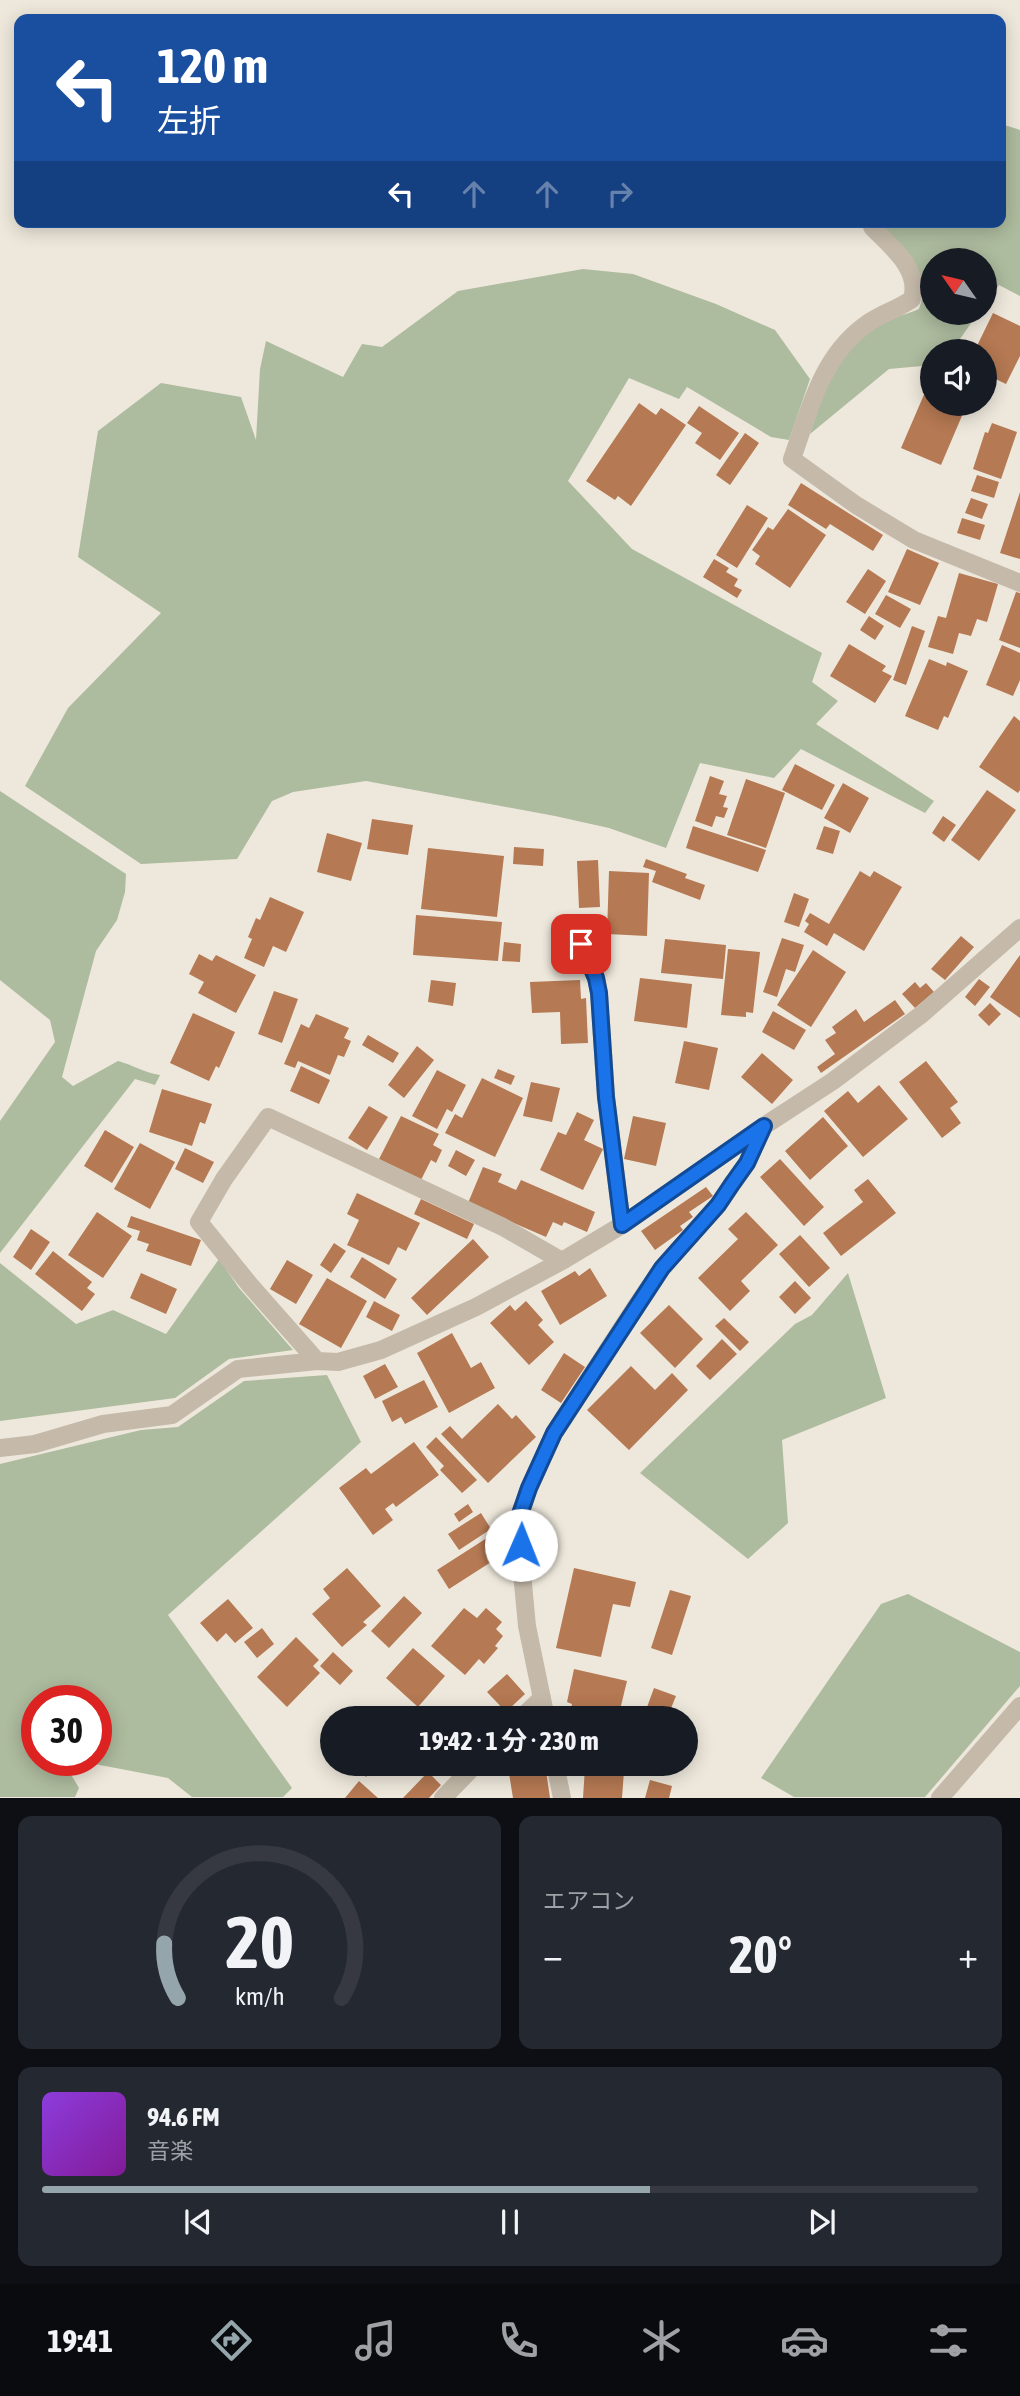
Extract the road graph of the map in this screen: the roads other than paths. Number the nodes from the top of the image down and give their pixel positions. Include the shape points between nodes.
1 (873, 228) edge
2 (1020, 583) edge
3 (575, 926) dead end
4 (1020, 928) edge
5 (764, 1126) junction
6 (622, 1225) junction
7 (562, 1261) junction
8 (317, 1361) junction
9 (0, 1448) edge
10 (542, 1698) junction
11 (534, 1706) edge
12 (544, 1706) edge
13 (1020, 1706) edge
14 (464, 1776) edge
15 (558, 1776) edge
16 (443, 1797) edge
17 (562, 1797) edge
18 (940, 1797) edge

1 - 2 street via 907,264 912,299 866,324 835,354 792,459 914,540
3 - 6 street via 599,993
4 - 5 street via 922,1014 834,1081
5 - 6 street
5 - 10 street via 747,1163 718,1205 662,1268 627,1319 554,1433 529,1488 519,1517 522,1573
6 - 7 street
7 - 8 street via 381,1350 338,1362
7 - 8 street via 503,1227 268,1117 199,1222
8 - 9 street via 238,1369 172,1415 103,1424 35,1444
10 - 11 street
10 - 12 street
13 - 18 street
14 - 16 street
15 - 17 street

